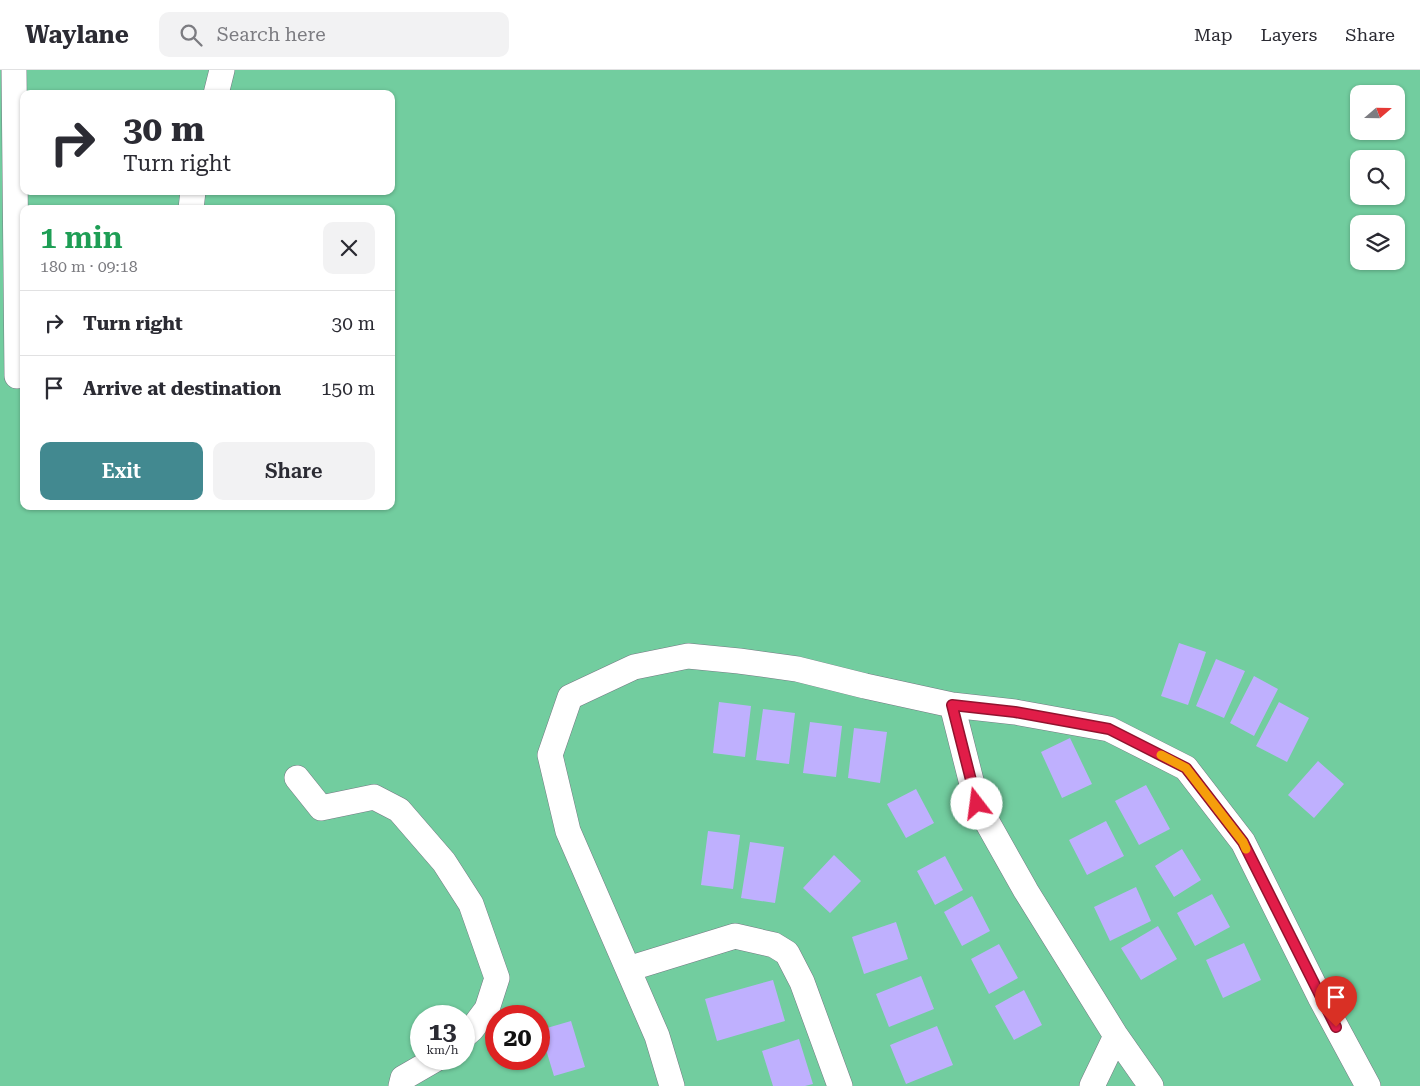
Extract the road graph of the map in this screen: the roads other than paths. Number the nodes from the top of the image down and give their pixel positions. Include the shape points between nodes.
1 (14, 70) edge
2 (222, 70) edge
3 (217, 90) edge
4 (17, 376) dead end
5 (952, 705) junction
6 (297, 778) dead end
7 (628, 969) junction
8 (475, 1025) edge
9 (1116, 1036) junction
10 (417, 1070) edge
11 (401, 1086) edge
12 (672, 1086) edge
13 (840, 1086) edge
14 (1092, 1086) edge
15 (1151, 1086) edge
16 (1368, 1086) edge

1 - 4 street
2 - 3 street
5 - 7 street via 797,670 739,660 688,656 634,667 570,697 550,755 568,831
5 - 9 street via 977,804 1026,891
5 - 16 street via 1015,712 1109,729 1186,768 1243,842 1320,998
6 - 8 street via 321,808 374,797 399,810 444,862 470,904 498,978 487,1009
7 - 12 street via 656,1036
7 - 13 street via 735,936 774,945 787,952 802,982
9 - 14 street
9 - 15 street
10 - 11 street via 403,1078

